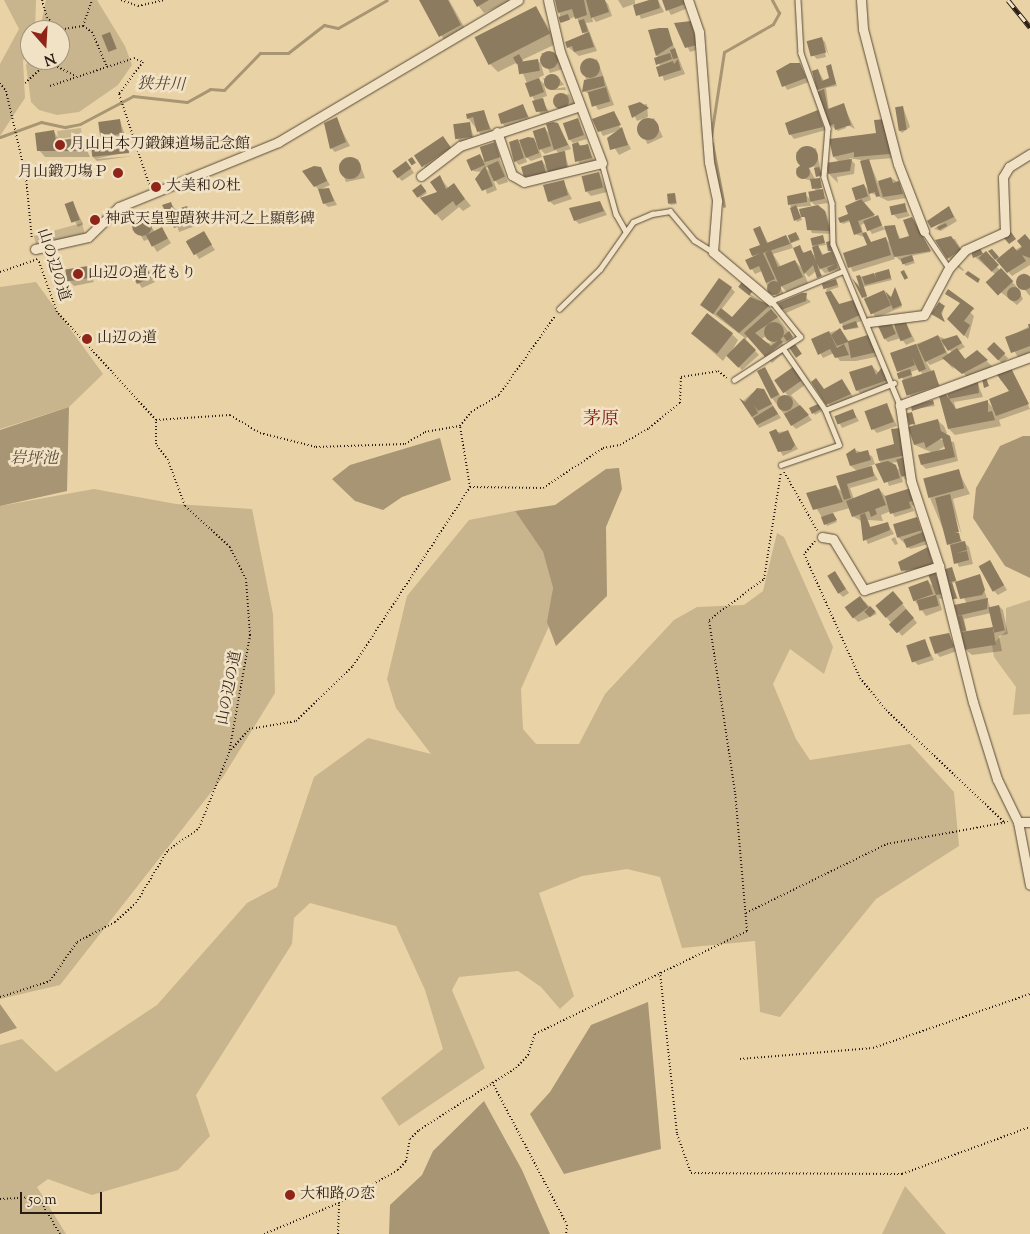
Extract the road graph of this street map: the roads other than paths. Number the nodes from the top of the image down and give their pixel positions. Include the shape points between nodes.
1 (518, 0) edge
2 (548, 0) edge
3 (688, 0) edge
4 (798, 0) edge
5 (861, 0) edge
6 (580, 106) junction
7 (497, 132) junction
8 (1030, 154) edge
9 (602, 163) junction
10 (421, 176) dead end
11 (626, 231) junction
12 (924, 231) joint
13 (35, 249) road end
14 (713, 252) junction
15 (949, 268) junction
16 (843, 271) junction
17 (771, 301) junction
18 (559, 309) road end
19 (869, 322) junction
20 (783, 349) junction
21 (1030, 357) edge
22 (734, 380) road end
23 (894, 382) junction
24 (900, 405) junction
25 (825, 410) junction
26 (781, 465) road end
27 (822, 537) road end
28 (940, 566) junction
29 (1018, 822) junction
30 (1030, 822) edge
31 (1030, 885) edge

1 - 13 street via 278,142 119,207 88,237
2 - 6 street
3 - 14 street via 699,32 709,162 717,202
4 - 16 lane via 802,53 828,128 824,177 832,202 833,244
5 - 12 street via 876,83 904,181
6 - 7 street
6 - 9 street
7 - 9 street via 512,175 524,182
7 - 10 street via 460,146
8 - 15 street via 1009,166 1003,177 1005,232 965,250
9 - 11 lane via 616,214
11 - 14 lane via 633,222 670,211 694,240
11 - 18 lane via 600,269
12 - 15 lane
14 - 17 street
15 - 19 street via 924,315
16 - 17 lane
16 - 19 lane
17 - 20 lane via 800,337
19 - 23 lane
20 - 22 lane
20 - 25 lane
21 - 24 street
23 - 24 lane
23 - 25 lane
24 - 28 street via 911,481
25 - 26 lane via 839,445
27 - 28 street via 833,539 864,590
28 - 29 street via 973,702 997,779
29 - 30 street
29 - 31 street

